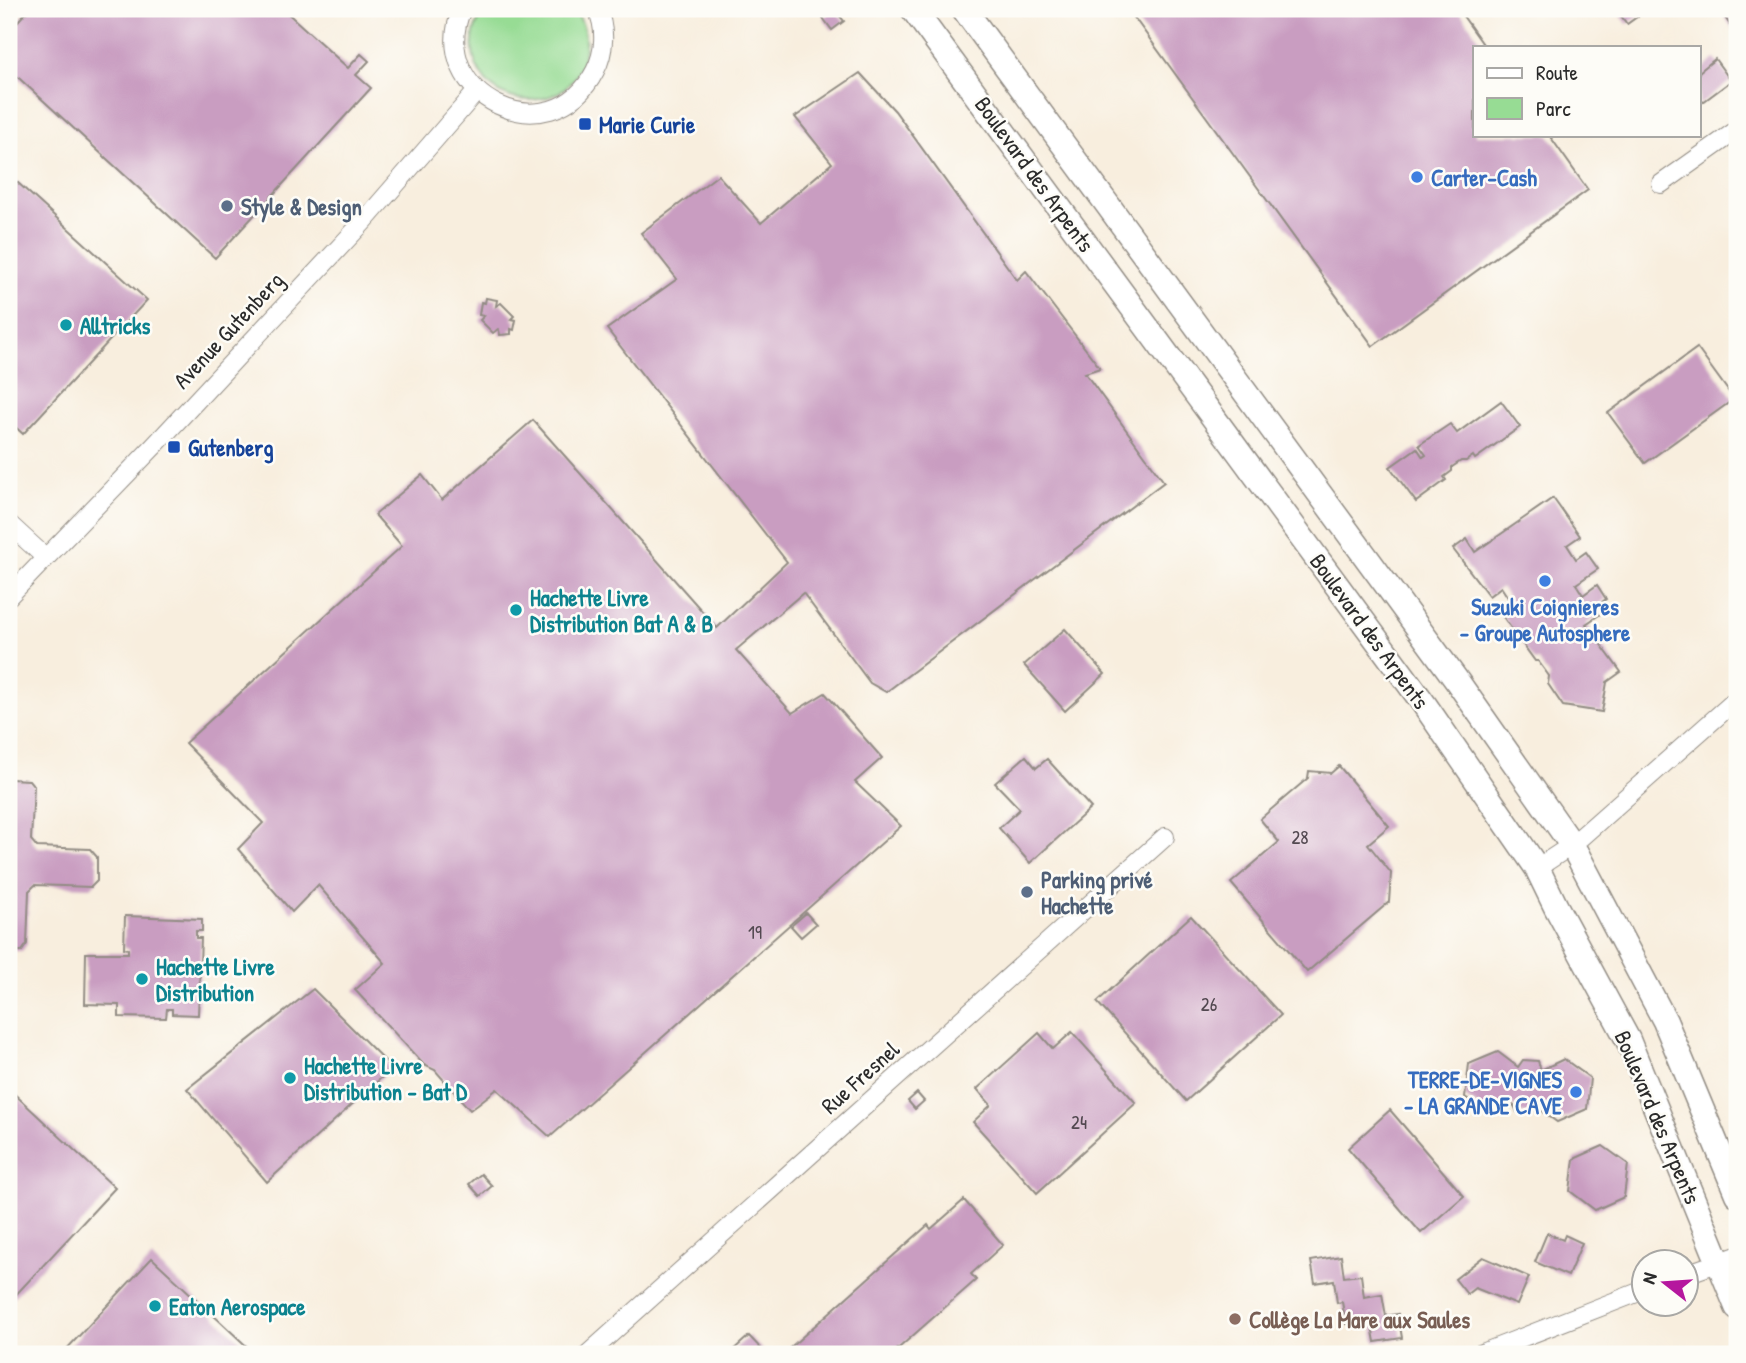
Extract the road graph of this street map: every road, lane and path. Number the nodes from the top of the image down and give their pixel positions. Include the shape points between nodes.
1 (462, 9) edge
2 (913, 9) edge
3 (964, 9) edge
4 (599, 10) edge
5 (477, 91) junction
6 (1737, 130) edge
7 (1661, 184) dead end
8 (9, 524) edge
9 (45, 557) junction
10 (9, 596) edge
11 (1737, 699) edge
12 (1165, 837) dead end
13 (1572, 845) junction
14 (1537, 868) junction
15 (1737, 1194) edge
16 (1728, 1259) edge
17 (1700, 1269) edge
18 (1630, 1295) edge
19 (1737, 1307) edge
20 (588, 1354) edge
21 (1480, 1354) edge

1 - 5 street via 455,46 462,71
2 - 14 street, Boulevard des Arpents via 1424,704
3 - 13 street, Boulevard des Arpents
4 - 5 street via 604,36 600,61 589,84 570,101 547,111 521,113 497,106
5 - 9 street, Avenue Gutenberg via 365,220
6 - 7 street
8 - 9 street
9 - 10 street, Avenue Gutenberg
11 - 13 street
12 - 20 street, Rue Fresnel
13 - 14 street
13 - 15 street, Boulevard des Arpents via 1665,1021
14 - 16 street, Boulevard des Arpents via 1628,1040
16 - 17 street
16 - 19 street, Boulevard des Arpents
18 - 21 street

